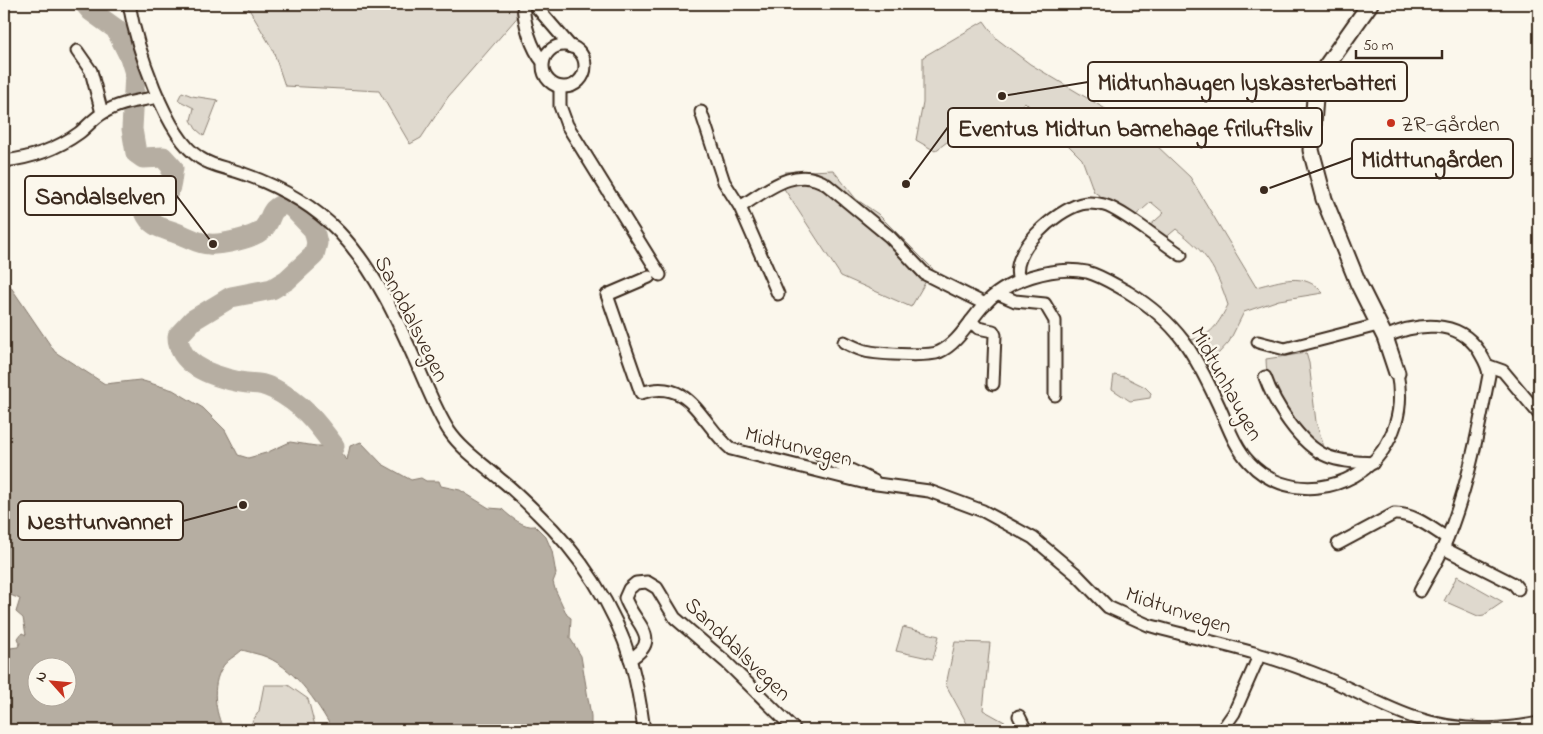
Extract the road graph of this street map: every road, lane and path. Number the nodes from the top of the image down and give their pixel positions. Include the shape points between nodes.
1 (129, 4) edge
2 (523, 4) edge
3 (534, 4) edge
4 (1370, 4) edge
5 (571, 46) junction
6 (77, 51) dead end
7 (544, 62) junction
8 (560, 87) junction
9 (158, 97) junction
10 (701, 112) dead end
11 (102, 113) junction
12 (4, 161) edge
13 (740, 207) junction
14 (1181, 255) dead end
15 (1019, 281) junction
16 (778, 294) dead end
17 (998, 294) junction
18 (985, 304) junction
19 (971, 321) junction
20 (1382, 331) junction
21 (844, 342) dead end
22 (1258, 342) dead end
23 (1488, 366) junction
24 (1397, 373) joint
25 (1265, 377) dead end
26 (993, 384) dead end
27 (1055, 395) dead end
28 (1539, 414) edge
29 (821, 456) dead end
30 (1373, 463) junction
31 (883, 486) junction
32 (1445, 543) junction
33 (1338, 544) dead end
34 (1518, 589) dead end
35 (1420, 591) dead end
36 (1259, 656) junction
37 (630, 659) junction
38 (1019, 716) dead end
39 (1539, 723) edge
40 (644, 730) edge
41 (795, 730) edge
42 (1026, 730) edge
43 (1222, 730) edge

1 - 9 street, Sanddalsvegen
2 - 7 street via 527,28
3 - 5 street
4 - 20 street, Midtunhaugen via 1322,72 1315,98 1311,150 1324,199 1358,283
5 - 7 street via 554,48
5 - 8 street via 582,55 584,71 575,84
6 - 11 street via 91,71
7 - 8 street via 547,78
8 - 31 street, Midtunvegen via 560,106 567,125 634,232 655,276 606,295 641,393 655,388 678,394 692,402 717,437 731,449
9 - 11 street via 133,101
9 - 37 street, Sanddalsvegen via 171,124 194,153 216,166 252,177 288,194 322,217 352,247 398,322 448,430 469,454 538,514 575,555 598,588
10 - 13 street via 724,182
11 - 12 street via 78,134 55,148 19,160
13 - 16 street
13 - 18 street via 778,183 794,178 817,178 890,237 925,274
14 - 15 street via 1107,206 1092,202 1080,204 1026,245 1017,268
15 - 17 street, Midtunhaugen
15 - 30 street, Midtunhaugen via 1060,271 1086,272 1121,288 1162,316 1188,346 1239,449 1249,462 1281,484 1313,489 1331,485 1351,478
17 - 18 street, Midtunhaugen
17 - 27 street via 1015,301 1045,304 1048,308 1055,321
18 - 19 street, Midtunhaugen
19 - 21 street, Midtunhaugen via 948,347 932,354 863,350
19 - 26 street via 978,328 993,331 995,335
20 - 22 street, Midtunhaugen via 1285,349
20 - 23 street, Midtunhaugen via 1420,326 1450,328 1476,346
20 - 24 street, Midtunhaugen
23 - 28 street via 1504,371
23 - 32 street via 1489,375 1472,457
24 - 30 street, Midtunhaugen via 1401,392 1400,413 1387,445
25 - 30 street, Midtunhaugen via 1279,409 1324,455
29 - 31 street, Midtunvegen via 862,473
31 - 36 street, Midtunvegen via 929,490 983,511 1013,526 1054,556 1108,607 1148,625
32 - 33 street via 1413,518 1394,514
32 - 34 street
32 - 35 street
36 - 39 street, Midtunvegen via 1307,670 1414,718 1436,724 1498,728
36 - 43 street via 1234,713
37 - 40 street, Sanddalsvegen
37 - 41 street, Sanddalsvegen via 643,652 647,644 646,635 625,598 636,583 647,582 657,588 675,618 726,662
38 - 42 street

